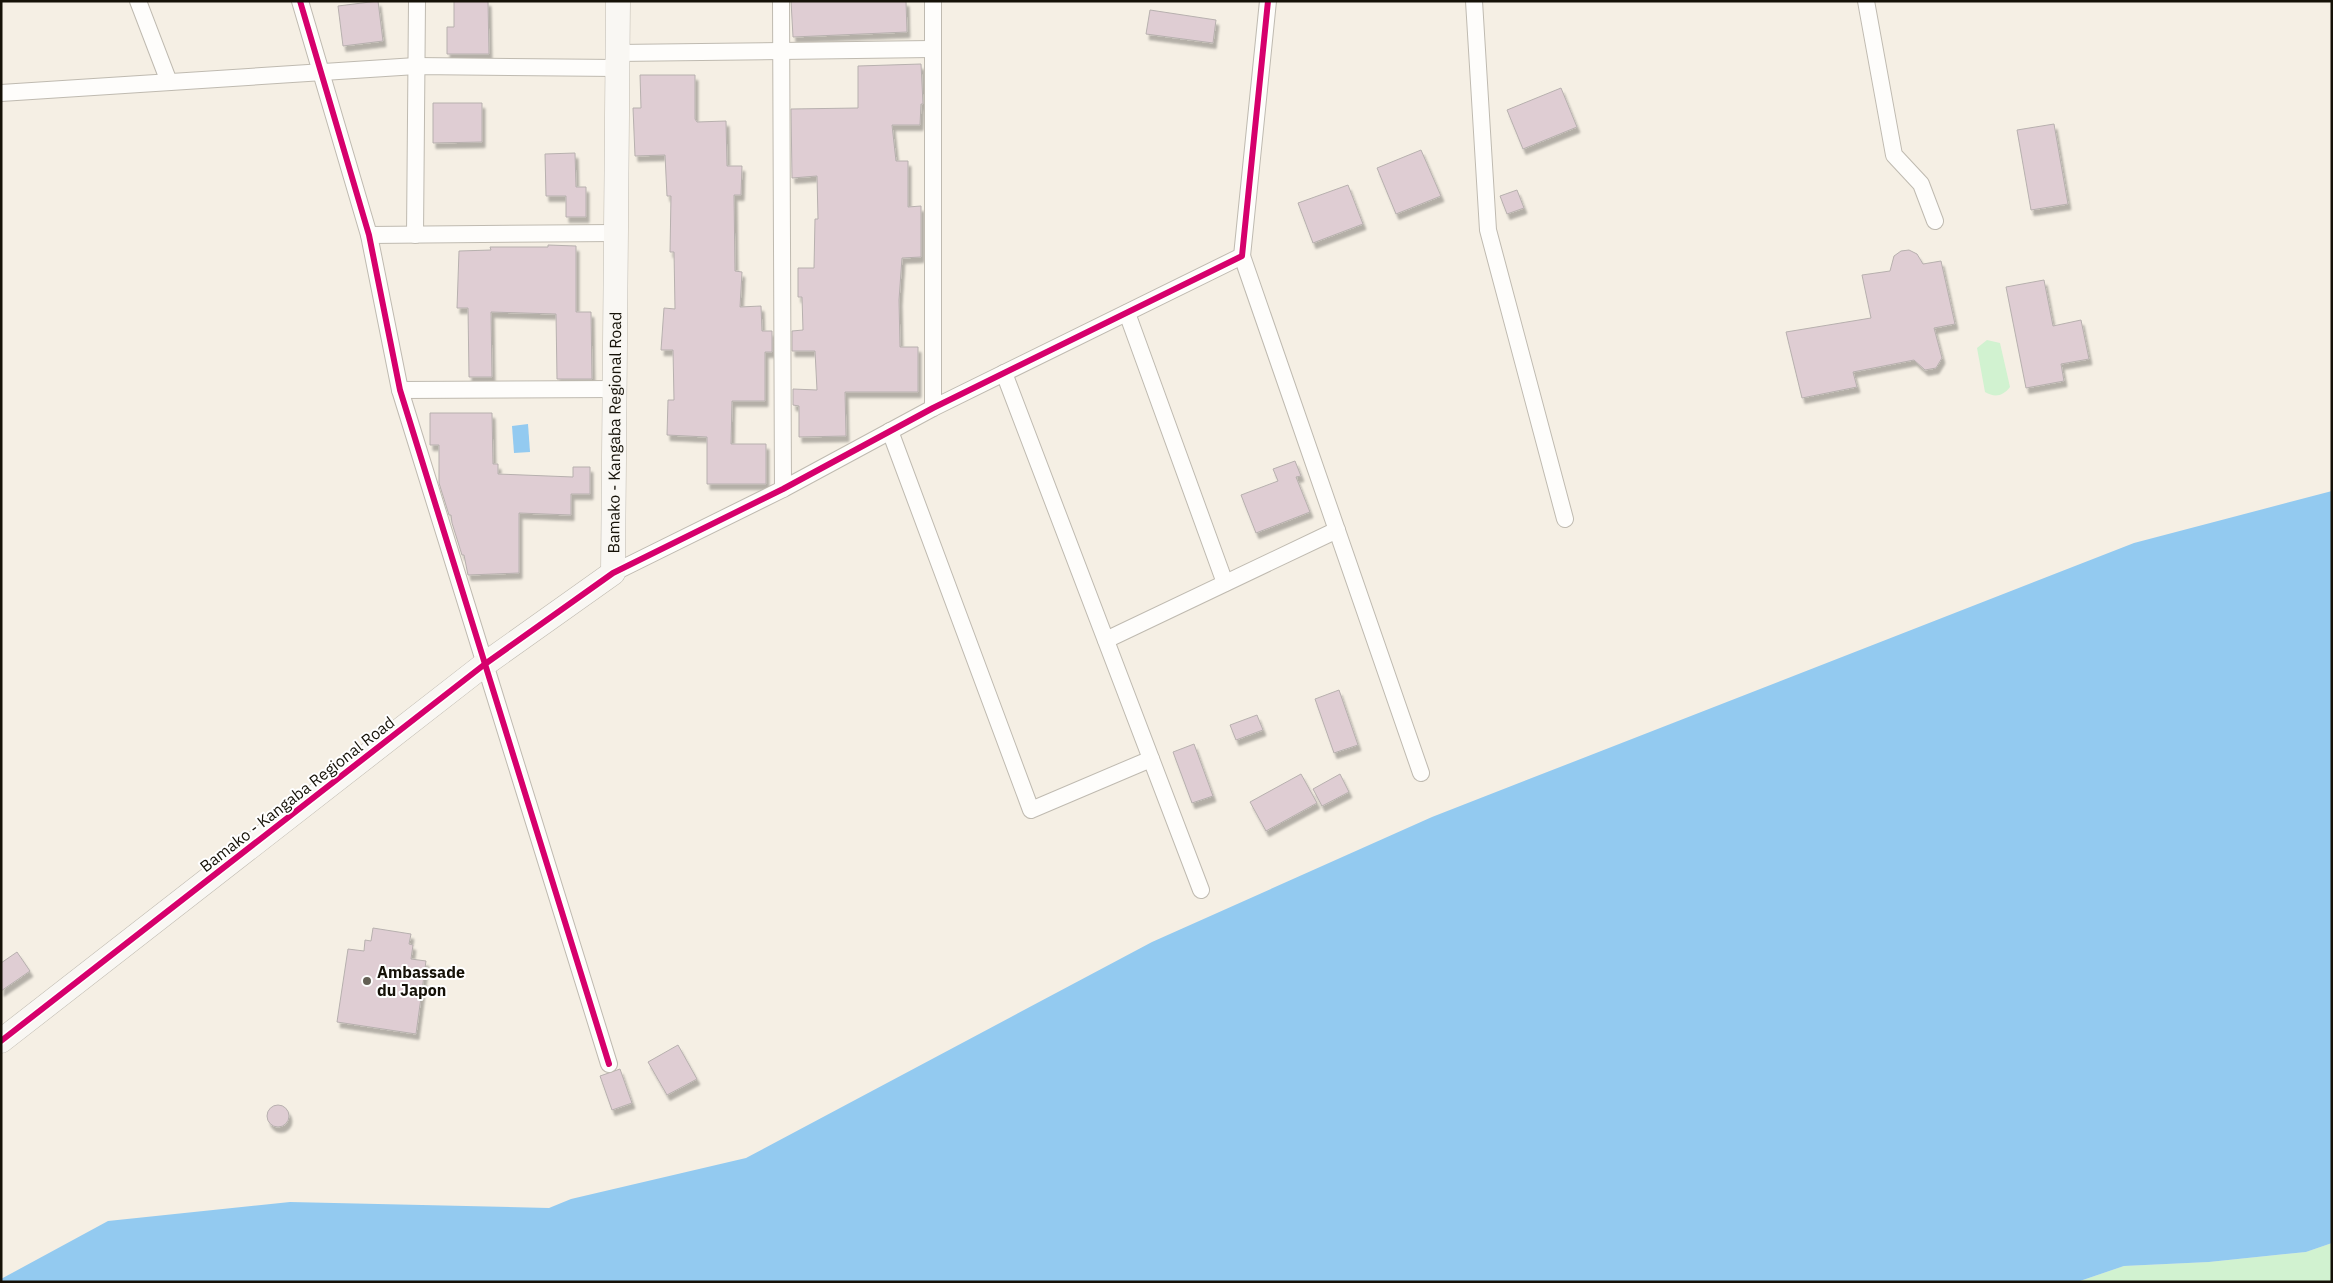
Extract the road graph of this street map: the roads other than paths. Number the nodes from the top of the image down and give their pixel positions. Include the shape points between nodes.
1 (138, 1) edge
2 (300, 1) edge
3 (417, 1) edge
4 (618, 1) edge
5 (781, 1) edge
6 (933, 1) edge
7 (1268, 1) edge
8 (1474, 1) edge
9 (1866, 1) edge
10 (931, 49) junction
11 (781, 51) junction
12 (617, 61) junction
13 (416, 66) junction
14 (321, 72) junction
15 (169, 82) junction
16 (1, 93) edge
17 (1935, 221) dead end
18 (616, 233) junction
19 (415, 235) junction
20 (369, 236) junction
21 (1242, 256) junction
22 (1127, 313) junction
23 (1004, 374) junction
24 (616, 389) junction
25 (400, 390) junction
26 (933, 408) junction
27 (890, 431) junction
28 (783, 489) junction
29 (1565, 519) dead end
30 (1337, 530) junction
31 (613, 573) junction
32 (1225, 583) junction
33 (1106, 640) junction
34 (485, 664) junction
35 (1151, 759) junction
36 (1421, 774) dead end
37 (1201, 890) dead end
38 (1, 1041) edge
39 (609, 1064) dead end

1 - 15 street
2 - 14 street
3 - 13 street
4 - 12 street, Bamako - Kangaba Regional Road
5 - 11 street
6 - 10 street
7 - 21 street
8 - 29 street via 1488,230
9 - 17 street via 1894,155 1921,184
10 - 11 street
10 - 26 street
11 - 12 street
11 - 28 street
12 - 13 street
12 - 18 street, Bamako - Kangaba Regional Road
13 - 14 street
13 - 19 street
14 - 15 street
14 - 20 street
15 - 16 street
18 - 19 street
18 - 24 street, Bamako - Kangaba Regional Road
19 - 20 street
20 - 25 street
21 - 22 street
21 - 30 street
22 - 23 street
22 - 32 street
23 - 26 street
23 - 33 street
24 - 25 street
24 - 31 street, Bamako - Kangaba Regional Road
25 - 34 street
26 - 27 street
27 - 28 street
27 - 35 street via 1031,810
28 - 31 street
30 - 32 street
30 - 36 street
31 - 34 street, Bamako - Kangaba Regional Road
32 - 33 street
33 - 35 street
34 - 38 street, Bamako - Kangaba Regional Road
34 - 39 street
35 - 37 street

